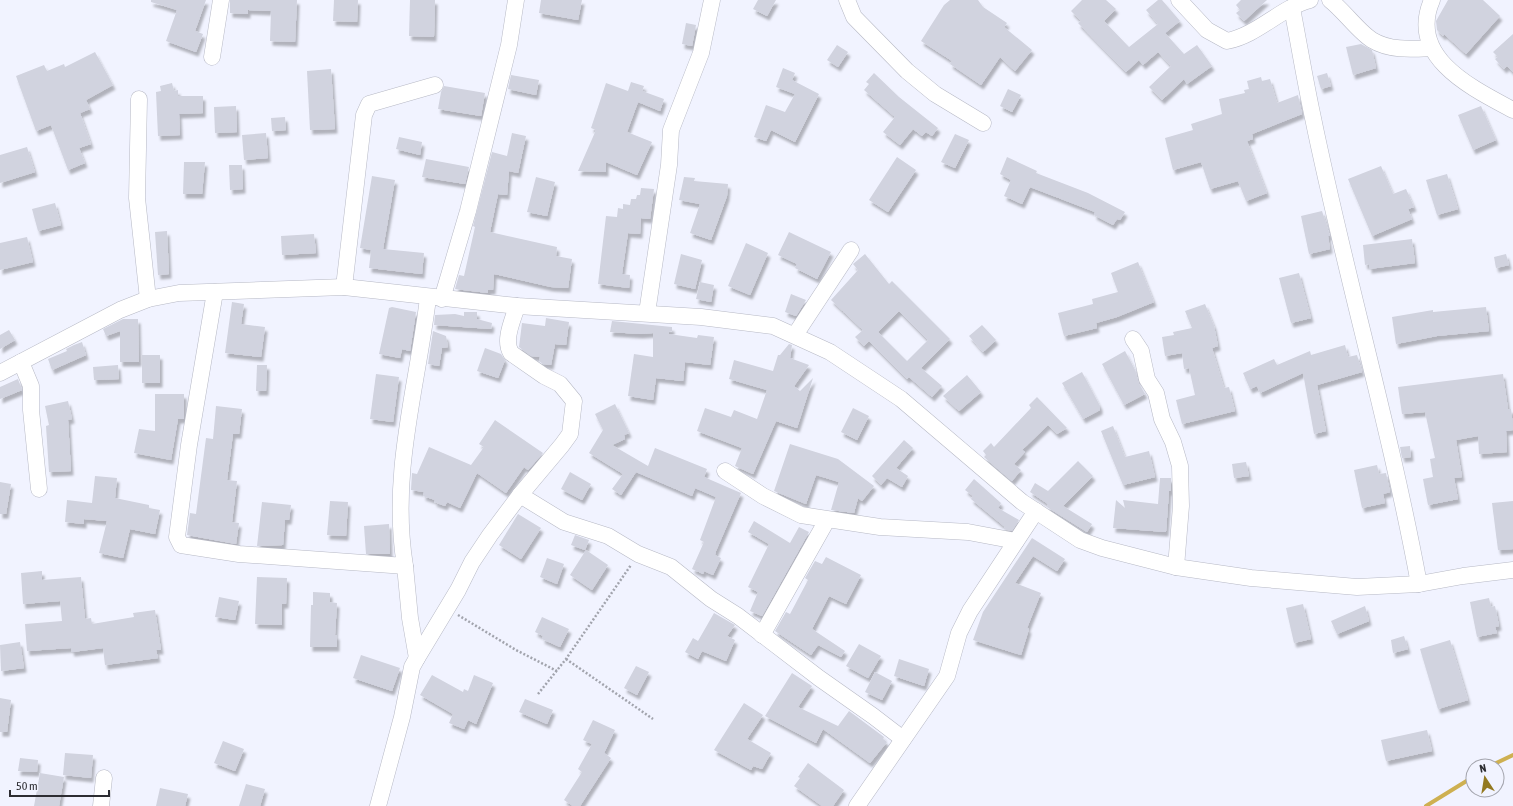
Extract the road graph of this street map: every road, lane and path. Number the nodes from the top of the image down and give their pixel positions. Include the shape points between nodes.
1 (221, 0) edge
2 (516, 0) edge
3 (712, 0) edge
4 (847, 0) edge
5 (1179, 0) edge
6 (1310, 0) edge
7 (1330, 0) edge
8 (1432, 0) edge
9 (1292, 8) junction
10 (1432, 48) junction
11 (212, 57) dead end
12 (435, 85) dead end
13 (139, 99) dead end
14 (1513, 110) edge
15 (983, 124) dead end
16 (851, 250) dead end
17 (344, 287) junction
18 (215, 292) junction
19 (435, 299) junction
20 (148, 300) junction
21 (517, 306) junction
22 (647, 312) junction
23 (795, 335) junction
24 (1133, 338) dead end
25 (21, 362) junction
26 (0, 373) edge
27 (725, 471) dead end
28 (39, 489) dead end
29 (520, 495) junction
30 (1036, 511) junction
31 (827, 520) junction
32 (1016, 541) junction
33 (638, 554) junction
34 (405, 566) junction
35 (1176, 567) junction
36 (1513, 570) edge
37 (1419, 584) junction
38 (448, 608) junction
39 (762, 635) junction
40 (417, 658) junction
41 (566, 659) junction
42 (557, 671) junction
43 (538, 694) dead end
44 (653, 719) dead end
45 (903, 739) junction
46 (104, 778) dead end
47 (101, 806) edge
48 (378, 806) edge
49 (857, 806) edge

1 - 11 street
2 - 19 street via 509,45 468,211
3 - 22 street via 701,54 671,130 669,165
4 - 15 street via 854,17 912,76 935,94
5 - 9 street via 1207,30 1227,41 1247,35
6 - 9 street
7 - 10 street via 1372,40 1392,48
8 - 10 street via 1426,13 1426,26
9 - 37 street via 1313,118 1381,402 1408,521
10 - 14 street via 1448,69 1469,86
12 - 17 street via 369,104 364,115
13 - 20 street via 137,198
16 - 23 street
17 - 18 street
17 - 19 street
18 - 20 street via 178,293
18 - 34 street via 189,445 177,537 181,545 239,554
19 - 21 street
19 - 34 street via 424,330 409,411 400,488
20 - 25 street via 120,310
21 - 22 street
21 - 29 street via 507,341 508,349 544,376 560,384 574,401 570,434
22 - 23 street via 773,326
23 - 30 street via 830,352 902,399 1022,502
24 - 35 street via 1141,351 1148,379 1156,393 1162,419 1173,442 1180,466 1181,506
25 - 26 street
25 - 28 street via 31,386
27 - 31 street via 763,496 801,515
29 - 33 street via 564,522 608,536
29 - 38 street via 472,562
30 - 32 street
30 - 35 street via 1080,540
31 - 32 street via 880,527 968,532
31 - 39 street
32 - 45 street via 963,626 947,676
33 - 39 street via 671,567
33 - 41 path
34 - 40 street
35 - 37 street via 1252,578 1357,587
36 - 37 street
38 - 40 street
38 - 42 path via 516,650
39 - 45 street
40 - 48 street via 412,667 402,717
41 - 42 path
41 - 44 path
42 - 43 path
45 - 49 street
46 - 47 street

